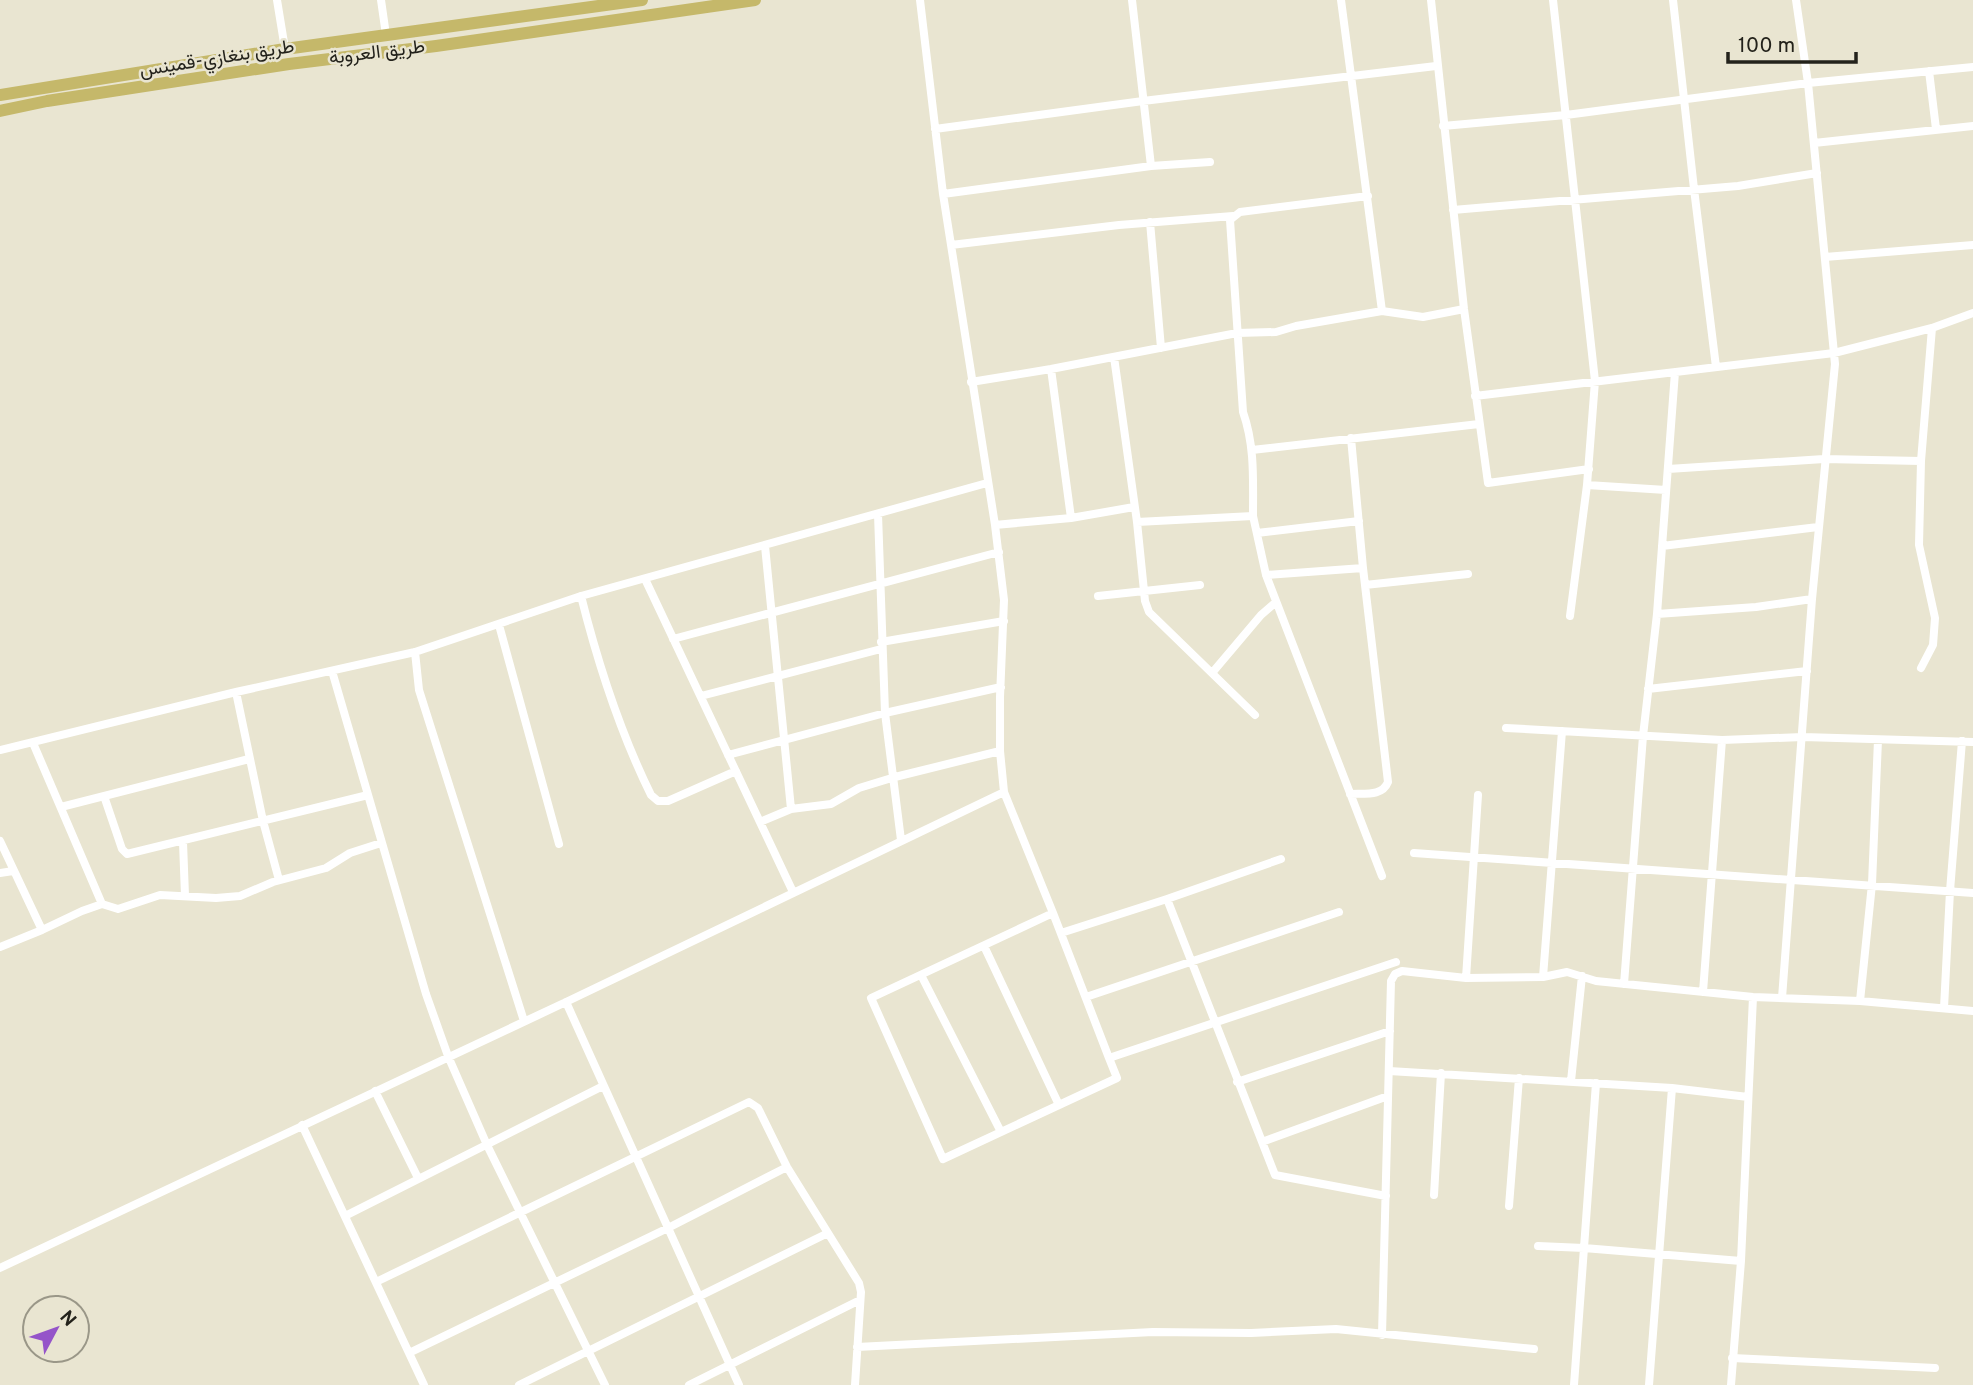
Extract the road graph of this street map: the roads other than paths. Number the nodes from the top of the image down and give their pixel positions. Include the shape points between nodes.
1 (277, 0) edge
2 (381, 0) edge
3 (642, 0) edge
4 (755, 0) edge
5 (920, 0) edge
6 (1132, 0) edge
7 (1341, 0) edge
8 (1431, 0) edge
9 (1553, 0) edge
10 (1673, 0) edge
11 (1796, 0) edge
12 (386, 35) junction
13 (285, 49) junction
14 (1436, 66) junction
15 (1973, 66) edge
16 (1929, 71) junction
17 (1351, 76) junction
18 (1808, 83) junction
19 (0, 95) edge
20 (1683, 100) junction
21 (1143, 101) junction
22 (0, 111) edge
23 (1566, 115) junction
24 (1443, 126) junction
25 (1973, 126) edge
26 (935, 129) junction
27 (1936, 129) junction
28 (1814, 143) junction
29 (1210, 162) dead end
30 (1151, 166) junction
31 (1817, 173) junction
32 (1694, 189) junction
33 (943, 194) junction
34 (1367, 196) junction
35 (1575, 200) junction
36 (1453, 210) junction
37 (1233, 215) junction
38 (1150, 222) junction
39 (951, 245) junction
40 (1973, 245) edge
41 (1825, 257) junction
42 (1464, 309) junction
43 (1382, 311) junction
44 (1973, 313) edge
45 (1932, 328) junction
46 (1237, 333) junction
47 (1161, 348) junction
48 (1834, 353) junction
49 (1114, 357) junction
50 (1716, 367) junction
51 (1051, 369) junction
52 (1675, 372) junction
53 (1595, 381) junction
54 (971, 382) junction
55 (1475, 396) junction
56 (1479, 424) junction
57 (1350, 438) junction
58 (1252, 450) junction
59 (1824, 459) junction
60 (1921, 461) junction
61 (1588, 469) junction
62 (1668, 469) junction
63 (987, 483) junction
64 (1587, 485) junction
65 (1666, 490) junction
66 (1133, 507) junction
67 (878, 514) junction
68 (1253, 516) junction
69 (1071, 517) junction
70 (1359, 521) junction
71 (1137, 523) junction
72 (995, 526) junction
73 (1818, 527) junction
74 (1257, 533) junction
75 (1662, 545) junction
76 (765, 546) junction
77 (999, 552) junction
78 (1363, 568) junction
79 (1468, 574) dead end
80 (1266, 575) junction
81 (645, 579) junction
82 (880, 585) junction
83 (1200, 585) dead end
84 (1365, 585) junction
85 (1145, 590) junction
86 (581, 596) junction
87 (1098, 596) dead end
88 (1812, 599) junction
89 (1276, 602) junction
90 (771, 613) junction
91 (1657, 614) junction
92 (1570, 616) dead end
93 (1004, 621) junction
94 (499, 625) junction
95 (673, 639) junction
96 (881, 646) junction
97 (415, 652) junction
98 (1921, 668) dead end
99 (332, 671) junction
100 (1807, 671) junction
101 (1212, 673) junction
102 (778, 678) junction
103 (1001, 687) junction
104 (1648, 689) junction
105 (236, 692) junction
106 (701, 696) junction
107 (885, 713) junction
108 (1255, 715) dead end
109 (1506, 729) dead end
110 (1562, 731) junction
111 (1643, 736) junction
112 (1803, 737) junction
113 (783, 739) junction
114 (1722, 740) junction
115 (1878, 740) junction
116 (1962, 741) junction
117 (1973, 742) edge
118 (33, 743) junction
119 (0, 750) edge
120 (1000, 751) junction
121 (729, 755) junction
122 (249, 759) junction
123 (736, 771) junction
124 (895, 777) junction
125 (1004, 792) junction
126 (1350, 794) junction
127 (368, 795) junction
128 (1478, 795) dead end
129 (104, 796) junction
130 (61, 807) junction
131 (791, 809) junction
132 (263, 821) junction
133 (760, 821) junction
134 (901, 840) junction
135 (0, 841) edge
136 (183, 842) junction
137 (381, 843) junction
138 (559, 844) dead end
139 (1413, 853) dead end
140 (1473, 858) junction
141 (1281, 859) dead end
142 (1553, 861) junction
143 (1632, 867) junction
144 (13, 871) junction
145 (0, 873) edge
146 (1711, 873) junction
147 (1382, 876) dead end
148 (1793, 879) junction
149 (279, 880) junction
150 (1872, 884) junction
151 (1950, 891) junction
152 (793, 892) junction
153 (1973, 893) edge
154 (185, 896) junction
155 (1167, 899) junction
156 (102, 904) junction
157 (1339, 912) dead end
158 (1053, 913) junction
159 (42, 930) junction
160 (1061, 933) junction
161 (984, 946) junction
162 (0, 947) edge
163 (1396, 962) dead end
164 (1191, 963) junction
165 (921, 975) junction
166 (1582, 976) junction
167 (1544, 977) junction
168 (1466, 978) junction
169 (1624, 984) junction
170 (1703, 992) junction
171 (1086, 997) junction
172 (1753, 997) junction
173 (1782, 998) junction
174 (1860, 1001) junction
175 (566, 1002) junction
176 (1944, 1008) junction
177 (1973, 1011) edge
178 (524, 1021) junction
179 (1214, 1023) junction
180 (1390, 1031) junction
181 (448, 1056) junction
182 (1110, 1058) junction
183 (1389, 1070) junction
184 (1441, 1073) junction
185 (1518, 1078) junction
186 (1571, 1081) junction
187 (1237, 1082) junction
188 (1596, 1083) junction
189 (603, 1086) junction
190 (1672, 1088) junction
191 (375, 1091) junction
192 (1388, 1096) junction
193 (1748, 1097) junction
194 (1059, 1105) junction
195 (302, 1125) junction
196 (1001, 1132) junction
197 (1262, 1142) junction
198 (487, 1145) junction
199 (635, 1157) junction
200 (787, 1167) junction
201 (418, 1178) junction
202 (1434, 1195) dead end
203 (1386, 1196) junction
204 (1509, 1206) dead end
205 (521, 1213) junction
206 (345, 1216) junction
207 (667, 1228) junction
208 (828, 1233) junction
209 (1538, 1247) dead end
210 (1584, 1248) junction
211 (1660, 1255) junction
212 (1741, 1261) junction
213 (0, 1268) edge
214 (555, 1281) junction
215 (376, 1282) junction
216 (698, 1295) junction
217 (860, 1300) junction
218 (1382, 1335) junction
219 (857, 1347) junction
220 (1534, 1349) dead end
221 (588, 1350) junction
222 (409, 1353) junction
223 (1732, 1359) junction
224 (730, 1365) junction
225 (1935, 1368) dead end
226 (424, 1385) edge
227 (519, 1385) edge
228 (605, 1385) edge
229 (689, 1385) edge
230 (738, 1385) edge
231 (855, 1385) edge
232 (1574, 1385) edge
233 (1649, 1385) edge
234 (1731, 1385) edge

1 - 13 street
2 - 12 street
3 - 12 main road, طريق بنغازي-قمينس
4 - 22 main road, طريق العروبة via 289,64
5 - 26 street
6 - 21 street
7 - 17 street
8 - 14 street
9 - 23 street
10 - 20 street
11 - 18 street
12 - 13 main road, طريق بنغازي-قمينس
13 - 19 main road, طريق بنغازي-قمينس
14 - 17 street
14 - 24 street
15 - 16 street
16 - 18 street
16 - 27 street
17 - 21 street
17 - 34 street
18 - 20 street
18 - 28 street
20 - 23 street
20 - 32 street
21 - 26 street
21 - 30 street
23 - 24 street
23 - 35 street
24 - 36 street
25 - 27 street
26 - 33 street
27 - 28 street
28 - 31 street
29 - 30 street
30 - 33 street
31 - 32 street
31 - 41 street
32 - 35 street
32 - 50 street
33 - 39 street
34 - 37 street
34 - 43 street
35 - 36 street
35 - 53 street
36 - 42 street
37 - 38 street
37 - 46 street via 1229,229
38 - 39 street
38 - 47 street
39 - 54 street
40 - 41 street
41 - 48 street
42 - 43 street via 1423,317
42 - 55 street
43 - 46 street via 1276,332
44 - 45 street
45 - 48 street
45 - 60 street
46 - 47 street
46 - 58 street via 1242,412
47 - 49 street
48 - 50 street
48 - 59 street
49 - 51 street
49 - 66 street
50 - 52 street
51 - 54 street
51 - 69 street
52 - 53 street
52 - 62 street
53 - 55 street
53 - 61 street
54 - 63 street
55 - 56 street
56 - 57 street
56 - 61 street via 1488,483
57 - 58 street
57 - 70 street
58 - 68 street
59 - 60 street
59 - 62 street
59 - 73 street
60 - 98 street via 1919,545 1935,618 1933,645
61 - 64 street
62 - 65 street
63 - 67 street
63 - 72 street
64 - 65 street
64 - 92 street
65 - 75 street
66 - 69 street
66 - 71 street
67 - 76 street
67 - 82 street
68 - 71 street
68 - 74 street
69 - 72 street
70 - 74 street
70 - 78 street
71 - 85 street
72 - 77 street
73 - 75 street
73 - 88 street
74 - 80 street
75 - 91 street
76 - 81 street
76 - 90 street
77 - 82 street
77 - 93 street
78 - 80 street
78 - 84 street
79 - 84 street
80 - 89 street
81 - 86 street
81 - 95 street
82 - 90 street
82 - 96 street
83 - 85 street
84 - 126 street via 1388,782 1380,793
85 - 87 street
85 - 101 street via 1149,612
86 - 94 street
86 - 123 street via 595,652 651,795 657,801 668,801
88 - 91 street
88 - 100 street
89 - 101 street
89 - 126 street
90 - 95 street
90 - 102 street
91 - 104 street
93 - 96 street
93 - 103 street
94 - 97 street
94 - 138 street
95 - 106 street
96 - 102 street
96 - 107 street
97 - 99 street
97 - 178 street via 419,690
99 - 105 street
99 - 127 street
100 - 104 street
100 - 112 street
101 - 108 street
102 - 106 street
102 - 113 street
103 - 107 street
103 - 120 street
104 - 111 street
105 - 118 street
105 - 122 street
106 - 121 street
107 - 113 street
107 - 124 street
109 - 110 street
110 - 111 street
110 - 142 street
111 - 114 street
111 - 143 street
112 - 114 street
112 - 115 street
112 - 148 street
113 - 121 street
113 - 131 street
114 - 146 street
115 - 116 street
115 - 150 street
116 - 117 street
116 - 151 street
118 - 119 street
118 - 130 street
120 - 124 street
120 - 125 street
121 - 123 street
122 - 129 street
122 - 132 street
123 - 133 street
124 - 131 street via 859,788 825,806
124 - 134 street
125 - 134 street
125 - 158 street
126 - 147 street
127 - 132 street
127 - 137 street
128 - 140 street
129 - 130 street
129 - 136 street via 125,853
130 - 156 street
131 - 133 street
132 - 136 street
132 - 149 street
133 - 152 street
134 - 152 street
135 - 144 street
136 - 154 street
137 - 149 street via 346,855 326,868
137 - 181 street
139 - 140 street
140 - 142 street
140 - 168 street
141 - 155 street
142 - 143 street
142 - 167 street
143 - 146 street
143 - 169 street
144 - 145 street
144 - 159 street
146 - 148 street
146 - 170 street
148 - 150 street
148 - 173 street
149 - 154 street via 233,897
150 - 151 street
150 - 174 street
151 - 153 street
151 - 176 street
152 - 175 street
154 - 156 street via 155,896 118,909
155 - 160 street
155 - 164 street
156 - 159 street
157 - 164 street
158 - 160 street
158 - 161 street
159 - 162 street
160 - 171 street
161 - 165 street
161 - 194 street
163 - 179 street
164 - 171 street
164 - 179 street
165 - 196 street
165 - 196 street via 872,998 943,1159
166 - 167 street via 1567,972
166 - 169 street
166 - 186 street
167 - 168 street
168 - 180 street via 1395,974
169 - 170 street
170 - 172 street
171 - 182 street
172 - 173 street
172 - 193 street
173 - 174 street
174 - 176 street
175 - 178 street
175 - 189 street
176 - 177 street
178 - 181 street
179 - 182 street
179 - 187 street
180 - 183 street
180 - 187 street
181 - 191 street
181 - 198 street
182 - 194 street via 1117,1078
183 - 184 street
183 - 192 street
184 - 185 street
184 - 202 street
185 - 186 street
185 - 204 street
186 - 188 street
187 - 197 street
188 - 190 street
188 - 210 street
189 - 198 street
189 - 199 street
190 - 193 street
190 - 211 street
191 - 195 street
191 - 201 street
192 - 197 street
192 - 203 street
193 - 212 street
194 - 196 street
195 - 206 street
195 - 213 street
197 - 203 street via 1275,1175
198 - 201 street
198 - 205 street
199 - 200 street via 749,1102 758,1108
199 - 205 street
199 - 207 street
200 - 207 street
200 - 208 street
201 - 206 street
203 - 218 street
205 - 214 street
205 - 215 street
206 - 215 street
207 - 214 street
207 - 216 street
208 - 216 street
208 - 217 street via 859,1283
209 - 210 street
210 - 211 street
210 - 232 street
211 - 212 street
211 - 233 street
212 - 223 street
214 - 221 street
214 - 222 street
215 - 222 street
216 - 221 street
216 - 224 street
217 - 219 street
217 - 224 street
218 - 219 street via 1336,1329 1153,1332
218 - 220 street
219 - 231 street
221 - 227 street
221 - 228 street
222 - 226 street
223 - 225 street
223 - 234 street
224 - 229 street
224 - 230 street

